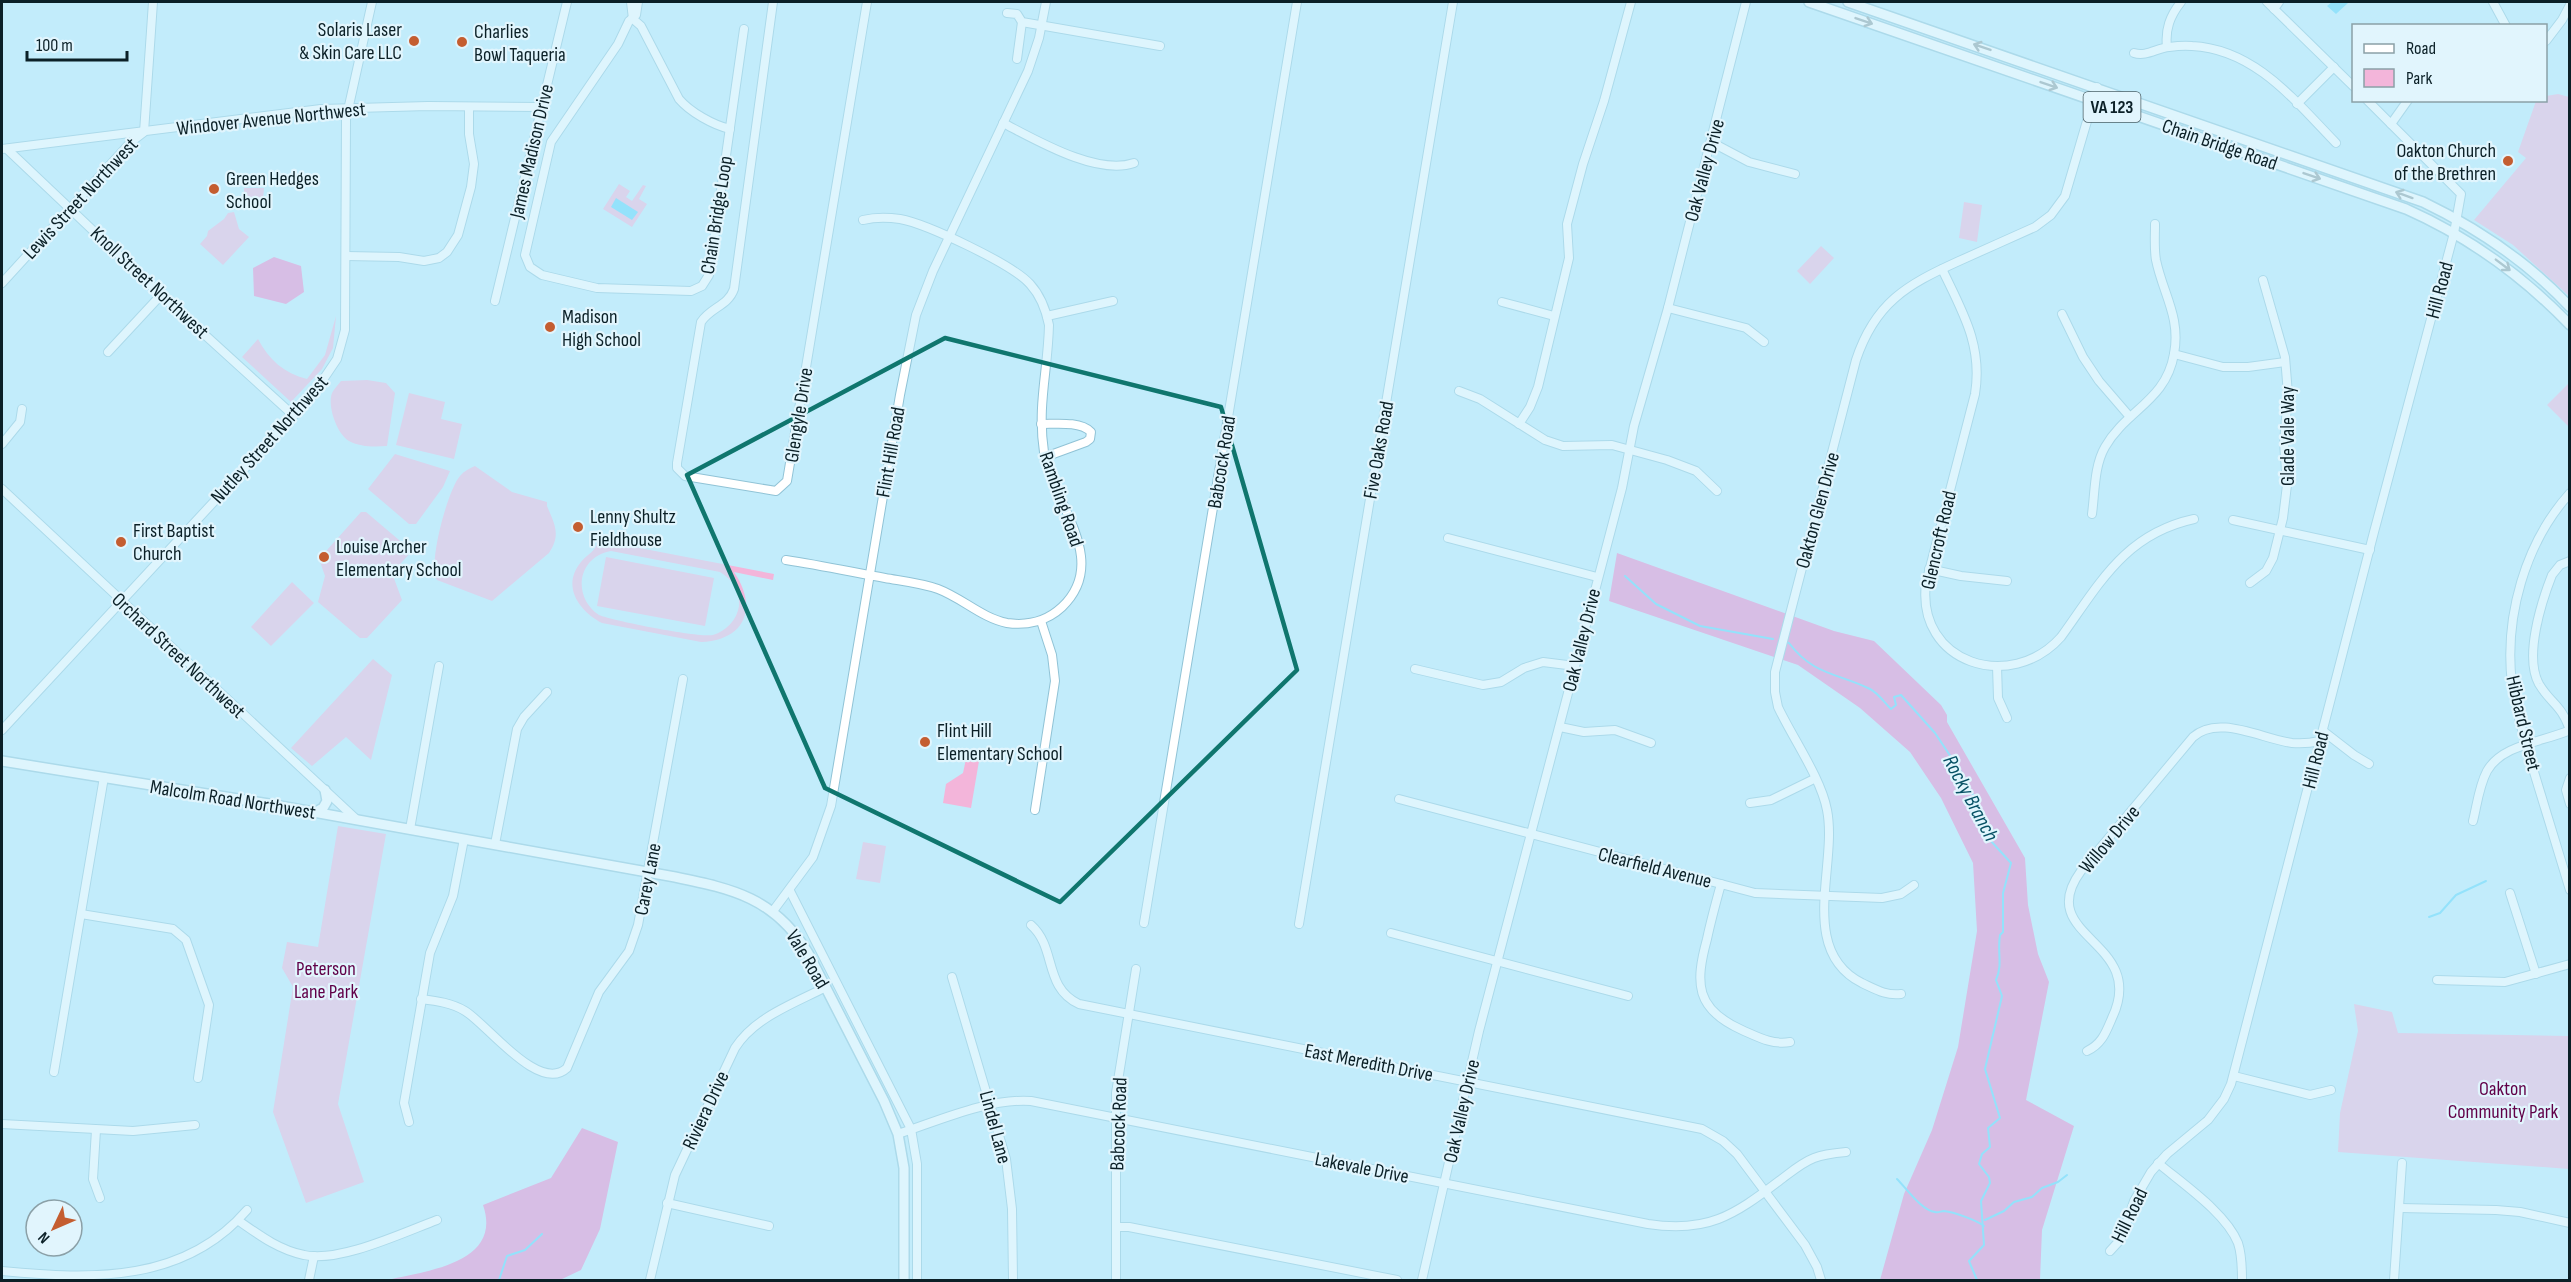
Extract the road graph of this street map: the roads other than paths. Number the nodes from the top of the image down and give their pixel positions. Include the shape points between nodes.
1 (153, 2) edge
2 (372, 2) edge
3 (567, 2) edge
4 (631, 2) edge
5 (638, 2) edge
6 (773, 2) edge
7 (867, 2) edge
8 (1046, 2) edge
9 (1297, 2) edge
10 (1453, 2) edge
11 (1630, 2) edge
12 (1746, 2) edge
13 (1809, 2) edge
14 (1848, 2) edge
15 (2181, 2) edge
16 (2266, 2) edge
17 (2279, 2) edge
18 (2493, 2) edge
19 (2570, 5) edge
20 (2274, 9) junction
21 (1007, 13) dead end
22 (633, 19) junction
23 (1023, 22) junction
24 (1042, 23) junction
25 (2505, 24) edge
26 (744, 29) dead end
27 (2547, 40) edge
28 (1160, 46) dead end
29 (2167, 47) junction
30 (2134, 53) dead end
31 (1017, 59) dead end
32 (2334, 67) junction
33 (2352, 85) edge
34 (2097, 87) junction
35 (2093, 100) junction
36 (2369, 102) edge
37 (2407, 102) edge
38 (2297, 104) junction
39 (348, 107) junction
40 (469, 107) junction
41 (542, 108) junction
42 (1003, 123) junction
43 (2391, 124) junction
44 (730, 129) junction
45 (144, 132) junction
46 (1711, 142) junction
47 (2336, 143) dead end
48 (4, 149) edge
49 (1134, 163) dead end
50 (1795, 174) dead end
51 (70, 208) junction
52 (2457, 219) junction
53 (863, 220) dead end
54 (2155, 224) dead end
55 (2454, 233) junction
56 (949, 238) junction
57 (346, 256) junction
58 (1942, 269) junction
59 (2263, 280) dead end
60 (2, 283) edge
61 (161, 295) junction
62 (495, 301) dead end
63 (1113, 301) dead end
64 (1502, 302) dead end
65 (2570, 307) edge
66 (1668, 308) junction
67 (2062, 314) dead end
68 (1047, 316) junction
69 (1554, 316) junction
70 (2570, 325) edge
71 (1764, 342) dead end
72 (108, 352) dead end
73 (2174, 354) junction
74 (2285, 362) junction
75 (1459, 391) dead end
76 (22, 409) dead end
77 (293, 415) junction
78 (2130, 417) junction
79 (1041, 424) junction
80 (1519, 424) junction
81 (2, 444) edge
82 (1629, 450) junction
83 (1045, 457) junction
84 (2, 489) edge
85 (1717, 491) dead end
86 (2570, 493) edge
87 (2563, 500) junction
88 (2570, 506) edge
89 (2092, 514) dead end
90 (2194, 519) dead end
91 (2233, 520) dead end
92 (2281, 529) junction
93 (1448, 538) dead end
94 (2370, 550) junction
95 (786, 560) dead end
96 (2570, 561) edge
97 (1929, 569) junction
98 (870, 575) junction
99 (1597, 577) junction
100 (2007, 581) dead end
101 (2250, 583) dead end
102 (121, 601) junction
103 (1041, 621) junction
104 (439, 666) dead end
105 (1575, 666) junction
106 (1997, 666) junction
107 (1415, 669) dead end
108 (683, 679) dead end
109 (547, 692) dead end
110 (2007, 718) dead end
111 (1560, 727) junction
112 (2, 730) edge
113 (2570, 730) edge
114 (2323, 731) junction
115 (2320, 741) junction
116 (1651, 743) dead end
117 (2527, 746) junction
118 (2, 761) edge
119 (2369, 764) dead end
120 (104, 777) junction
121 (1814, 778) junction
122 (2570, 778) edge
123 (325, 790) junction
124 (1399, 799) dead end
125 (1750, 802) dead end
126 (2570, 804) edge
127 (1035, 810) dead end
128 (316, 812) junction
129 (356, 820) junction
130 (2473, 821) dead end
131 (410, 830) junction
132 (1531, 834) junction
133 (464, 839) junction
134 (495, 844) junction
135 (649, 872) junction
136 (1721, 884) junction
137 (1914, 885) dead end
138 (2570, 890) edge
139 (790, 891) junction
140 (2511, 893) dead end
141 (1825, 896) junction
142 (773, 911) junction
143 (81, 914) junction
144 (1144, 922) dead end
145 (1299, 924) dead end
146 (1030, 925) dead end
147 (1391, 933) dead end
148 (1498, 961) junction
149 (2570, 964) edge
150 (1136, 969) dead end
151 (2536, 974) junction
152 (952, 977) dead end
153 (2437, 980) dead end
154 (826, 987) junction
155 (1901, 994) dead end
156 (1628, 996) dead end
157 (421, 999) junction
158 (1128, 1014) junction
159 (1790, 1042) dead end
160 (2087, 1051) dead end
161 (54, 1072) dead end
162 (2234, 1076) junction
163 (198, 1078) dead end
164 (1468, 1081) junction
165 (2331, 1090) dead end
166 (991, 1106) junction
167 (1116, 1118) junction
168 (409, 1122) dead end
169 (2, 1124) edge
170 (195, 1125) dead end
171 (96, 1130) junction
172 (911, 1130) junction
173 (898, 1134) junction
174 (1846, 1152) dead end
175 (2158, 1163) junction
176 (2402, 1163) dead end
177 (1444, 1183) junction
178 (1766, 1192) junction
179 (100, 1198) dead end
180 (667, 1203) junction
181 (2400, 1208) junction
182 (247, 1210) dead end
183 (437, 1220) dead end
184 (239, 1221) junction
185 (2570, 1223) edge
186 (769, 1226) dead end
187 (1116, 1227) junction
188 (2110, 1251) dead end
189 (314, 1256) junction
190 (2, 1271) edge
191 (309, 1281) edge
192 (650, 1281) edge
193 (904, 1281) edge
194 (917, 1281) edge
195 (1013, 1281) edge
196 (1116, 1281) edge
197 (1398, 1281) edge
198 (1422, 1281) edge
199 (1821, 1281) edge
200 (2242, 1281) edge
201 (2394, 1281) edge

1 - 45 street, Lewis Street Northwest
2 - 39 street, Nutley Street Northwest
3 - 41 street, James Madison Drive
4 - 22 street, Chain Bridge Loop
5 - 22 street, Chain Bridge Loop
6 - 7 street, Glengyle Drive via 734,289 731,298 701,322 677,468 685,476 776,491 787,481
8 - 24 street, Flint Hill Road
9 - 144 street, Babcock Road
10 - 145 street, Five Oaks Road
11 - 69 street via 1567,224 1569,258
12 - 46 street, Oak Valley Drive
13 -> 35 main road, Chain Bridge Road / VA 123
34 -> 14 main road, Chain Bridge Road / VA 123
15 - 29 street via 2169,22
16 - 20 street
17 - 20 street
18 - 25 street
19 - 27 street
20 - 32 street
21 - 23 street via 1017,14
22 - 44 street, Chain Bridge Loop via 641,26 683,104
22 - 44 street, Chain Bridge Loop via 551,142 526,249 530,267 542,275 604,289 691,291 702,286 709,275
23 - 24 street
23 - 31 street
24 - 28 street
24 - 42 street, Flint Hill Road via 1029,71
26 - 44 street
29 - 30 street via 2140,55
29 - 38 street via 2206,46 2239,57 2270,77
32 - 33 street
32 - 38 street
34 - 35 street, Oakton Glen Drive
52 -> 34 main road, Chain Bridge Road / VA 123 via 2406,195
35 -> 55 main road, Chain Bridge Road / VA 123 via 2356,190 2414,212
35 - 58 street, Oakton Glen Drive via 2067,190 2055,211 2035,227
36 - 43 street
37 - 43 street
38 - 47 street
39 - 40 street, Windover Avenue Northwest
39 - 45 street, Windover Avenue Northwest
39 - 57 street, Nutley Street Northwest
40 - 41 street, Windover Avenue Northwest
40 - 57 street via 474,164 453,245 431,260
41 - 62 street, James Madison Drive
42 - 49 street via 1096,163 1118,167
42 - 56 street, Flint Hill Road
43 - 52 street, Hill Road via 2461,194
45 - 48 street, Windover Avenue Northwest
45 - 51 street, Lewis Street Northwest
46 - 50 street via 1749,162
46 - 66 street, Oak Valley Drive
48 - 51 street, Knoll Street Northwest
51 - 60 street, Lewis Street Northwest
51 - 61 street, Knoll Street Northwest
52 - 55 street, Hill Road
52 - 65 main road, Chain Bridge Road / VA 123 via 2512,255
53 - 56 street, Rambling Road via 900,219
54 - 73 street via 2156,261 2173,309
55 -> 70 main road, Chain Bridge Road / VA 123 via 2514,273
55 - 94 street, Hill Road
56 - 68 street, Rambling Road via 1021,275 1036,292
56 - 98 street, Flint Hill Road via 923,295 910,338
57 - 77 street, Nutley Street Northwest via 345,330 341,348 322,383
58 - 97 street, Glencroft Road via 1974,341 1977,380
58 - 121 street, Oakton Glen Drive via 1916,281 1891,300 1861,344 1779,655 1774,682 1776,700
59 - 74 street, Glade Vale Way
61 - 72 street
61 - 77 street, Knoll Street Northwest
63 - 68 street
64 - 69 street
66 - 71 street via 1746,328
66 - 82 street, Oak Valley Drive
67 - 78 street via 2083,357
68 - 79 street, Rambling Road
69 - 80 street via 1535,398
73 - 74 street via 2223,367
73 - 78 street via 2163,385
74 - 92 street, Glade Vale Way via 2288,485
75 - 80 street via 1480,399
76 - 81 street via 20,422
77 - 102 street, Nutley Street Northwest
78 - 89 street via 2104,448
79 - 83 street, Rambling Road
79 - 83 street via 1074,425 1091,432 1086,442
80 - 82 street via 1555,444 1600,444
82 - 85 street via 1696,471
82 - 99 street, Oak Valley Drive
83 - 103 street, Rambling Road via 1080,546 1082,566 1068,601
84 - 102 street, Orchard Street Northwest
86 - 87 street, Hibbard Street
87 - 88 street
87 - 117 street, Hibbard Street via 2535,548 2514,614 2512,682
90 - 106 street, Glencroft Road via 2149,534 2125,552 2050,649 2025,662
91 - 92 street
92 - 94 street
92 - 101 street, Glade Vale Way via 2269,566
93 - 99 street
94 - 114 street, Hill Road
95 - 98 street
96 - 113 street via 2555,570 2549,581 2532,652 2536,678 2561,709
97 - 100 street
97 - 106 street, Glencroft Road via 1925,602 1934,632 1948,649 1965,659
98 - 103 street via 939,589 999,621
98 - 139 street, Flint Hill Road via 828,816 813,857
99 - 105 street, Oak Valley Drive
102 - 112 street, Nutley Street Northwest
102 - 123 street, Orchard Street Northwest
103 - 127 street via 1055,681
104 - 131 street
105 - 107 street via 1543,662 1501,682 1483,685
105 - 111 street, Oak Valley Drive
106 - 110 street via 1998,698
108 - 135 street, Carey Lane
109 - 134 street via 517,729
111 - 116 street via 1584,732 1614,730
111 - 132 street, Oak Valley Drive
113 - 117 street
114 - 115 street, Hill Road
114 - 119 street
115 - 160 street, Willow Drive via 2292,743 2225,728 2204,730 2193,737 2081,871 2070,901 2074,919 2114,964 2121,987 2118,1005 2103,1037
115 - 162 street, Hill Road
117 - 130 street via 2503,754 2490,766
117 - 138 street, Hibbard Street
118 - 120 main road, Malcolm Road Northwest
120 - 128 main road, Malcolm Road Northwest
120 - 143 street
121 - 125 street via 1768,802
121 - 141 street, Oakton Glen Drive via 1828,819
122 - 126 street via 2566,790
123 - 128 main road via 327,801
123 - 129 street, Orchard Street Northwest
124 - 132 street, Clearfield Avenue
128 - 129 main road, Malcolm Road Northwest
129 - 131 main road, Malcolm Road Northwest
131 - 133 main road, Malcolm Road Northwest
132 - 136 street, Clearfield Avenue
132 - 148 street, Oak Valley Drive
133 - 134 main road, Vale Road
133 - 157 street via 456,884 430,953
134 - 135 main road, Vale Road
135 - 142 main road, Vale Road via 734,891
135 - 157 street, Carey Lane via 633,941 599,992 563,1071 555,1074 528,1066 465,1011
136 - 141 street, Clearfield Avenue via 1764,894
136 - 159 street via 1700,966 1702,995 1726,1023 1774,1043
137 - 141 street, Clearfield Avenue via 1894,896
139 - 142 street, Flint Hill Road
139 - 172 street
140 - 151 street
141 - 155 street, Oakton Glen Drive via 1826,935 1840,965 1857,980 1882,992
142 - 154 main road, Vale Road via 801,941
143 - 161 street
143 - 163 street via 172,929 186,940 208,1005
146 - 158 street, East Meredith Drive via 1041,937 1056,982 1065,995 1079,1004
147 - 148 street
148 - 156 street
148 - 164 street, Oak Valley Drive
149 - 151 street
150 - 158 street, Babcock Road
151 - 153 street via 2491,983
152 - 166 street, Lindel Lane
154 - 173 main road, Vale Road
154 - 180 street, Riviera Drive via 767,1017 742,1037 675,1175
157 - 168 street via 404,1103
158 - 164 street, East Meredith Drive
158 - 167 street, Babcock Road via 1118,1074
162 - 165 street via 2310,1095
162 - 175 street, Hill Road via 2224,1099 2208,1120
164 - 177 street, Oak Valley Drive
164 - 178 street, East Meredith Drive via 1702,1129 1731,1148
166 - 167 street, Lakevale Drive via 1031,1101
166 - 172 street, Lakevale Drive
166 - 195 street, Lindel Lane via 1009,1182
167 - 177 street, Lakevale Drive
167 - 187 street, Babcock Road
169 - 171 street
170 - 171 street via 149,1131
171 - 179 street via 93,1179
172 - 173 street, Lakevale Drive
172 - 194 street via 917,1164
173 - 193 main road, Vale Road via 904,1168
174 - 178 street, Lakevale Drive via 1806,1162
175 - 188 street, Hill Road via 2134,1201 2121,1239
175 - 200 street via 2232,1232 2241,1252
176 - 181 street
177 - 178 street, Lakevale Drive via 1678,1228 1717,1221
177 - 198 street, Oak Valley Drive
178 - 199 street, East Meredith Drive via 1812,1256
180 - 186 street
180 - 192 street, Riviera Drive
181 - 185 street via 2504,1211
181 - 201 street
182 - 184 street
183 - 189 street via 350,1251
184 - 189 street via 276,1245
184 - 190 street via 199,1254 169,1269 135,1278 101,1280
187 - 196 street, Babcock Road
187 - 197 street
189 - 191 street

